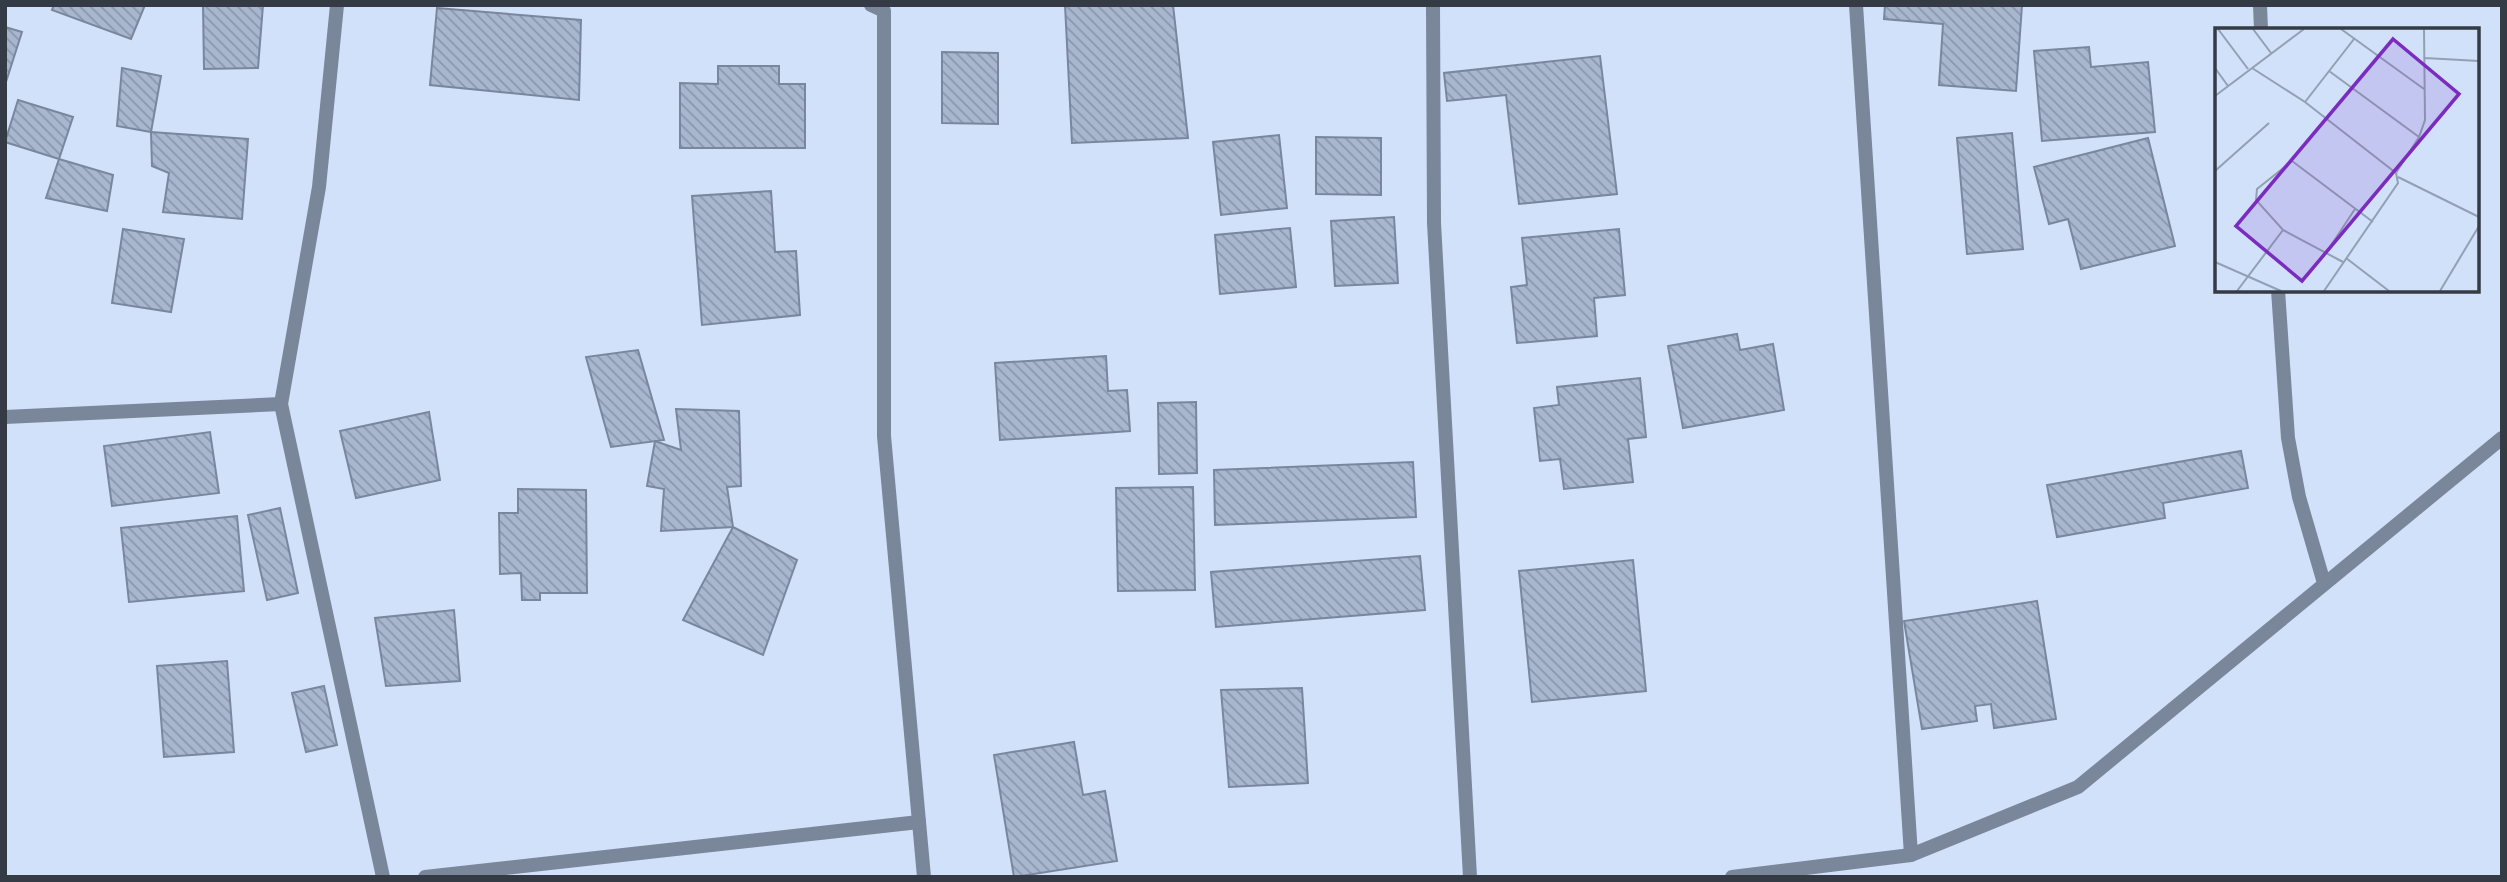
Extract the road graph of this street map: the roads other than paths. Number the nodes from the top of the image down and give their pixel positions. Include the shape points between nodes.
1 (337, 5) edge
2 (871, 5) edge
3 (1433, 5) edge
4 (1856, 5) edge
5 (2260, 5) edge
6 (2261, 28) edge
7 (2278, 292) edge
8 (282, 404) junction
9 (5, 417) edge
10 (2502, 438) edge
11 (2324, 583) junction
12 (919, 822) junction
13 (1910, 855) junction
14 (383, 877) edge
15 (425, 877) edge
16 (923, 877) edge
17 (1470, 877) edge
18 (1732, 877) edge

1 - 8 street via 319,187
2 - 12 street via 884,11 884,436
3 - 17 street via 1434,223
4 - 13 street
5 - 6 street
7 - 11 street via 2288,438 2299,497
8 - 9 street
8 - 14 street
10 - 11 street
11 - 13 street via 2078,787
12 - 15 street
12 - 16 street
13 - 18 street

